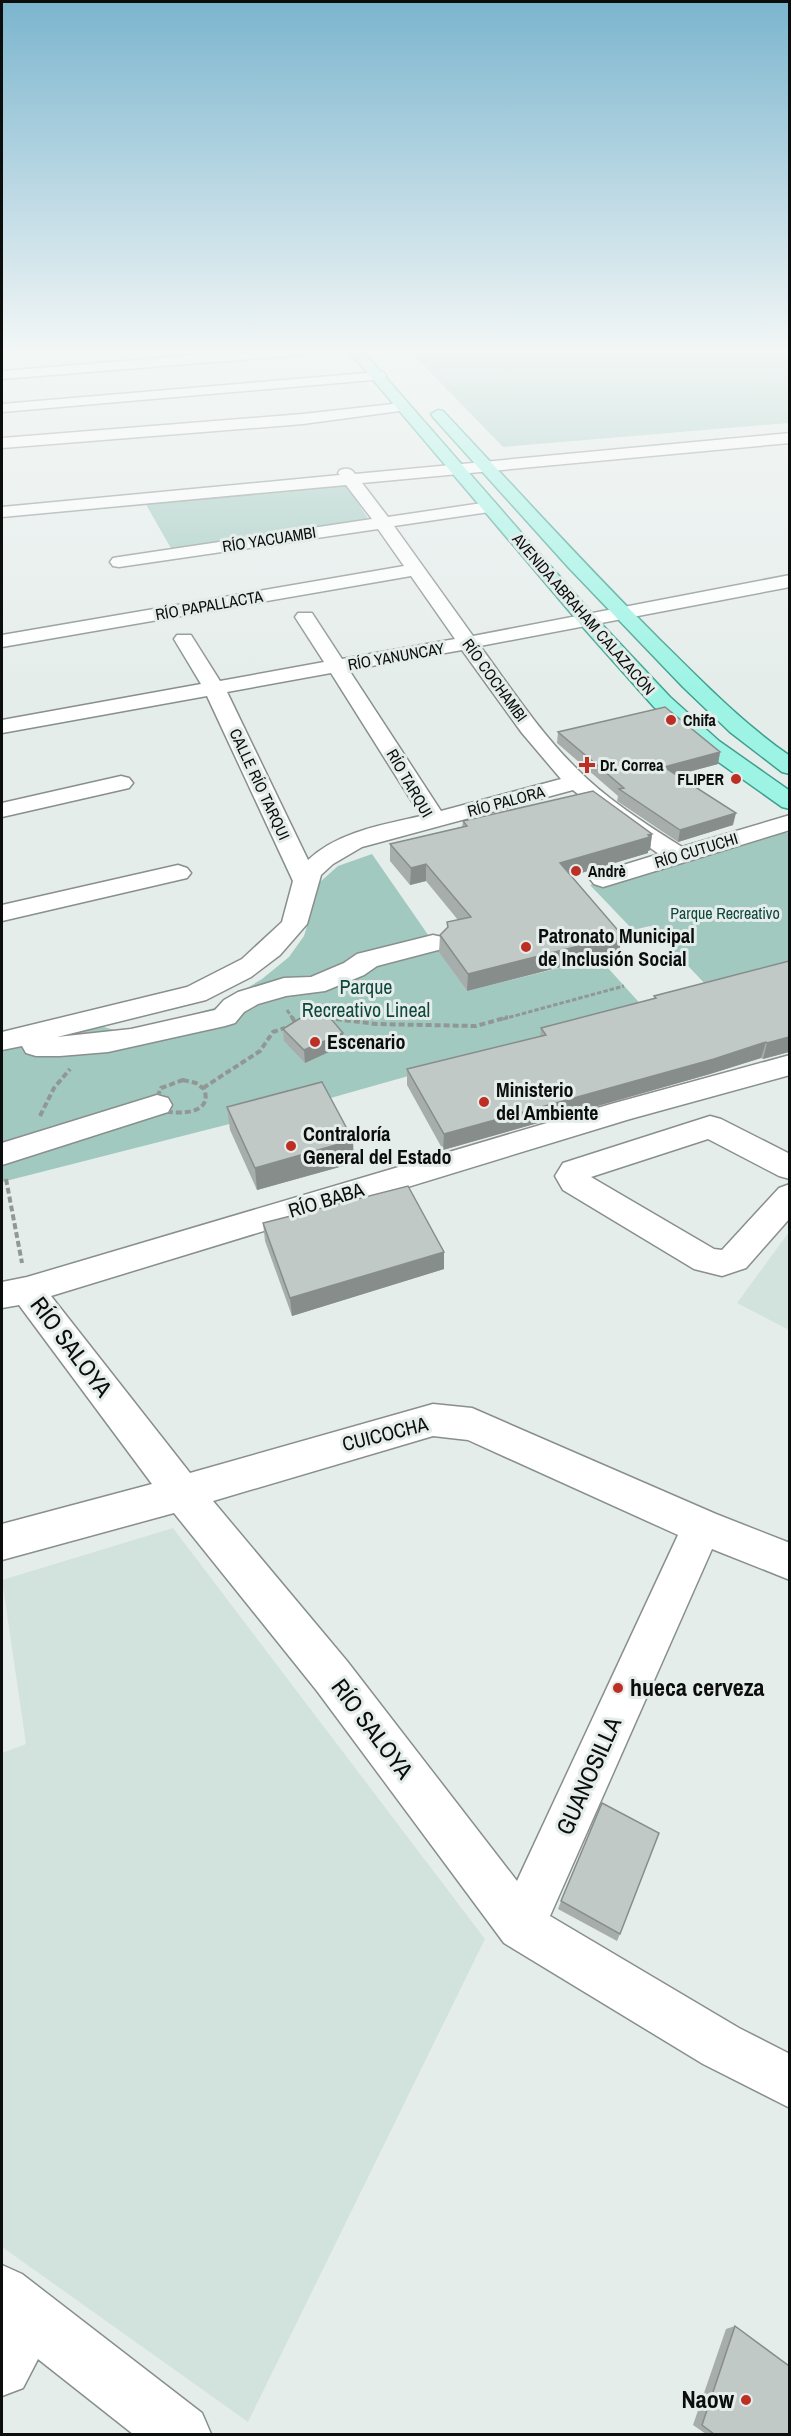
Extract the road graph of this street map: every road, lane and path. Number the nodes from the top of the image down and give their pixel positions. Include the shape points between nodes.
1 (450, 462) edge
2 (482, 462) edge
3 (542, 462) edge
4 (455, 467) junction
5 (487, 467) junction
6 (349, 477) junction
7 (2, 505) edge
8 (489, 507) junction
9 (2, 512) edge
10 (382, 522) junction
11 (119, 562) dead end
12 (417, 569) junction
13 (789, 581) edge
14 (623, 614) junction
15 (305, 617) dead end
16 (588, 621) junction
17 (184, 639) dead end
18 (2, 641) edge
19 (468, 643) junction
20 (338, 666) junction
21 (214, 688) junction
22 (2, 726) edge
23 (789, 767) edge
24 (577, 782) junction
25 (121, 783) dead end
26 (789, 802) edge
27 (2, 810) edge
28 (435, 820) junction
29 (789, 822) edge
30 (678, 855) junction
31 (178, 873) dead end
32 (603, 879) dead end
33 (305, 880) junction
34 (2, 913) edge
35 (433, 943) dead end
36 (624, 986) dead end
37 (319, 1019) edge
38 (304, 1022) edge
39 (2, 1041) edge
40 (111, 1043) junction
41 (2, 1048) edge
42 (789, 1065) edge
43 (203, 1088) dead end
44 (157, 1105) dead end
45 (11, 1160) edge
46 (789, 1168) edge
47 (785, 1208) edge
48 (14, 1292) edge
49 (182, 1493) junction
50 (702, 1527) junction
51 (2, 1542) edge
52 (789, 1562) edge
53 (521, 1926) junction
54 (789, 2082) edge
55 (15, 2304) edge
56 (2, 2367) edge
57 (181, 2434) edge

1 - 4 main road, AVENIDA ABRAHAM CALAZACÓN
2 - 5 main road, AVENIDA ABRAHAM CALAZACÓN
3 - 5 street
4 - 5 street
4 - 6 street
4 - 8 main road, AVENIDA ABRAHAM CALAZACÓN
5 - 14 main road, AVENIDA ABRAHAM CALAZACÓN
6 - 7 street
6 - 9 street
6 - 10 street, RÍO COCHAMBI
8 - 10 street, RÍO YACUAMBI
8 - 16 main road, AVENIDA ABRAHAM CALAZACÓN
10 - 11 street, RÍO YACUAMBI
10 - 12 street, RÍO COCHAMBI
12 - 18 street, RÍO PAPALLACTA
12 - 19 street, RÍO COCHAMBI
13 - 14 street, RÍO YANUNCAY
14 - 16 street, RÍO YANUNCAY
14 - 23 main road, AVENIDA ABRAHAM CALAZACÓN via 715,707
15 - 20 street, RÍO TARQUI
16 - 19 street, RÍO YANUNCAY
16 - 26 main road, AVENIDA ABRAHAM CALAZACÓN via 683,722
17 - 21 street, CALLE RÍO TARQUI
19 - 20 street, RÍO YANUNCAY
19 - 24 street, RÍO COCHAMBI via 519,714
20 - 21 street, RÍO YANUNCAY
20 - 28 street, RÍO TARQUI
21 - 22 street, RÍO YANUNCAY
21 - 33 street, CALLE RÍO TARQUI
24 - 28 street, RÍO PALORA
24 - 30 street, RÍO COCHAMBI via 618,816
25 - 27 street
28 - 33 street, RÍO TARQUI via 357,841 328,856
29 - 30 street, RÍO CUTUCHI
30 - 32 street, RÍO CUTUCHI
31 - 34 street
33 - 39 street via 295,923 246,971 196,994
35 - 40 street via 367,960 315,984 284,987 248,998 225,1017
36 - 37 path via 476,1026
38 - 43 path via 273,1032 260,1051
40 - 41 street
40 - 45 path via 69,1070
42 - 48 street, RÍO BABA via 621,1111
44 - 45 street
45 - 48 path
46 - 47 street via 710,1127 574,1171 571,1176 574,1182 706,1260 722,1263 734,1259
48 - 49 street, RÍO SALOYA
49 - 50 street, CUICOCHA via 433,1420 472,1424
49 - 51 street, CUICOCHA
49 - 53 street, RÍO SALOYA via 332,1676
50 - 52 street, CUICOCHA
50 - 53 street, GUANOSILLA
53 - 54 street, RÍO SALOYA via 721,2046
55 - 56 street
55 - 57 street

